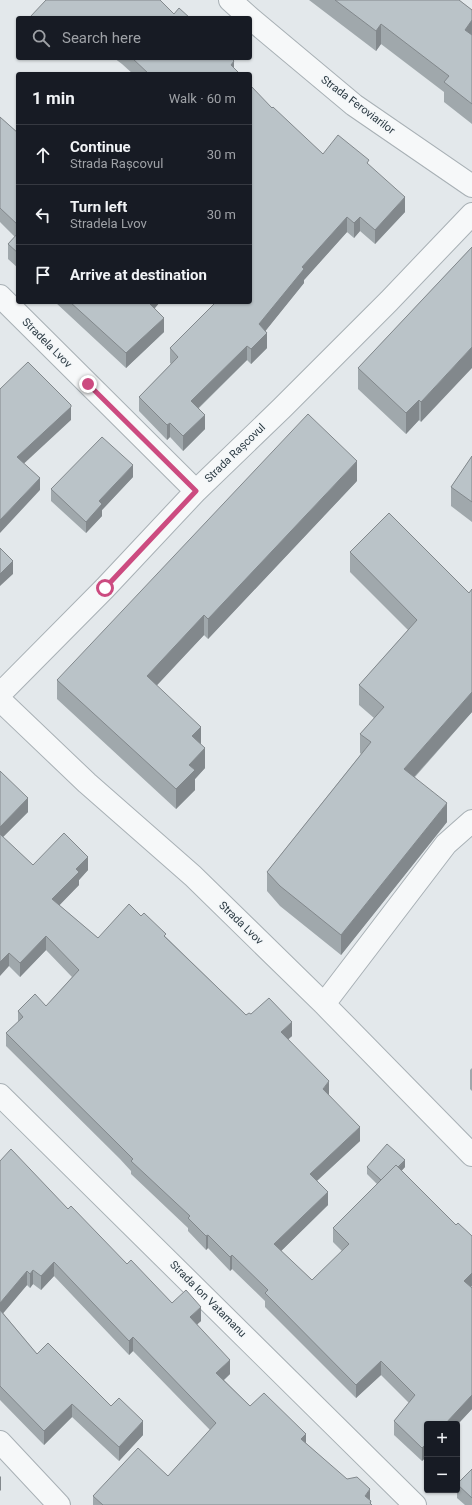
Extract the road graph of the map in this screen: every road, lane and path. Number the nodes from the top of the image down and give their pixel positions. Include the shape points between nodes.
1 (230, 0) edge
2 (248, 16) edge
3 (252, 20) edge
4 (472, 186) edge
5 (472, 214) edge
6 (0, 296) edge
7 (196, 491) junction
8 (0, 694) edge
9 (0, 700) edge
10 (472, 821) edge
11 (324, 1004) junction
12 (0, 1094) edge
13 (472, 1155) edge
14 (0, 1442) edge
15 (58, 1505) edge
16 (415, 1505) edge

1 - 2 street, Strada Feroviarilor
3 - 4 street, Strada Feroviarilor via 354,105
5 - 7 street, Strada Rașcovul via 389,301
6 - 7 street, Stradela Lvov
7 - 8 street, Strada Rașcovul
9 - 11 street, Strada Lvov via 87,783 193,876
10 - 11 street via 446,844
11 - 13 street, Strada Lvov
12 - 16 street, Strada Ion Vatamanu
14 - 15 street

